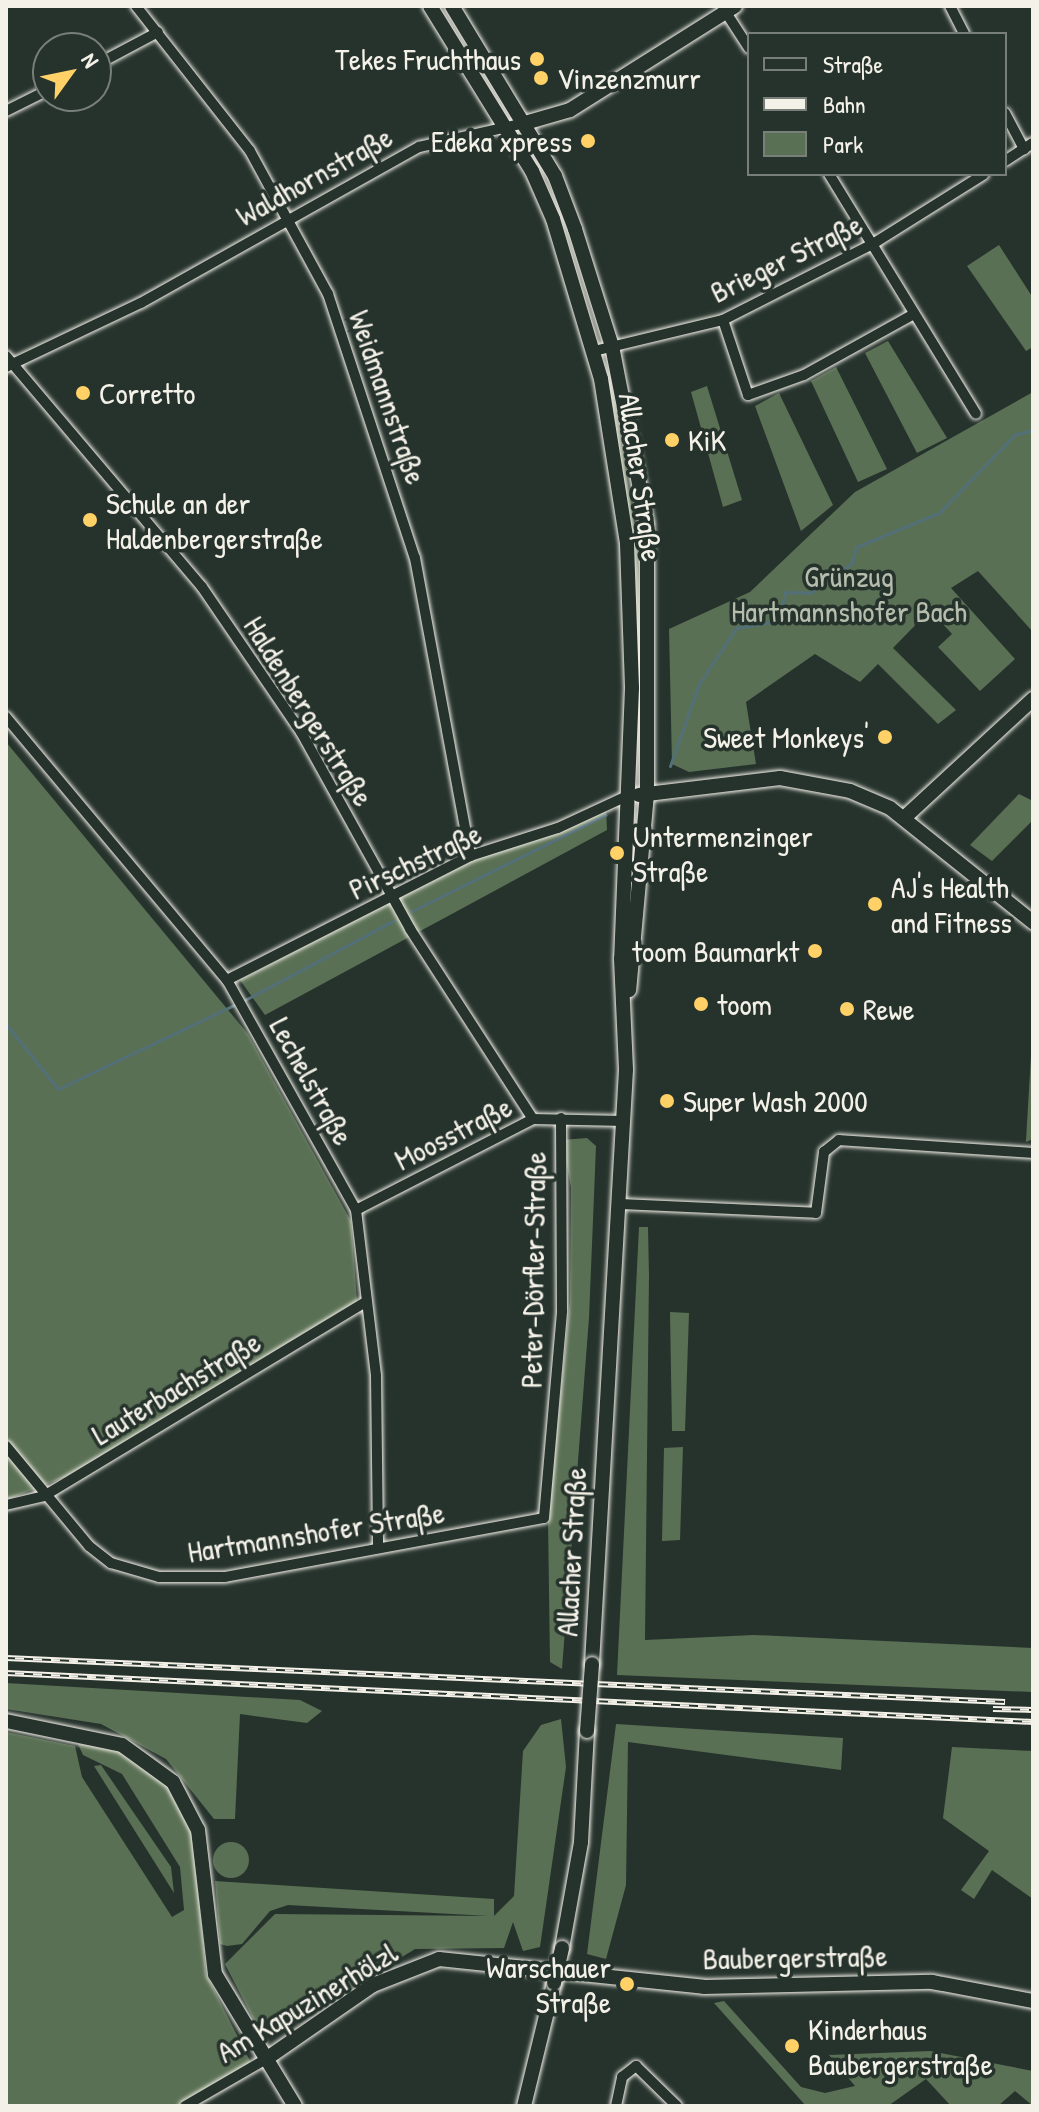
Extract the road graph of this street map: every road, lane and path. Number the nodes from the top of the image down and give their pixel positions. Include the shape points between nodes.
1 (136, 6) edge
2 (430, 6) edge
3 (452, 6) edge
4 (950, 6) edge
5 (728, 8) edge
6 (158, 32) junction
7 (963, 32) edge
8 (747, 44) edge
9 (112, 56) edge
10 (32, 98) edge
11 (6, 111) edge
12 (1007, 116) edge
13 (525, 123) junction
14 (503, 125) junction
15 (1028, 146) edge
16 (1007, 160) edge
17 (830, 176) edge
18 (981, 176) edge
19 (289, 219) junction
20 (871, 245) junction
21 (914, 314) junction
22 (723, 320) junction
23 (612, 346) junction
24 (594, 351) junction
25 (8, 362) edge
26 (976, 414) dead end
27 (1033, 699) edge
28 (6, 717) edge
29 (647, 794) junction
30 (627, 796) junction
31 (904, 818) junction
32 (470, 856) junction
33 (392, 897) junction
34 (1033, 922) edge
35 (227, 980) junction
36 (628, 994) junction
37 (561, 1118) junction
38 (533, 1119) junction
39 (624, 1121) junction
40 (1032, 1152) edge
41 (620, 1204) junction
42 (356, 1210) junction
43 (366, 1302) junction
44 (6, 1446) edge
45 (44, 1496) junction
46 (6, 1505) edge
47 (544, 1518) joint
48 (378, 1547) junction
49 (6, 1721) edge
50 (555, 1975) junction
51 (1033, 2001) edge
52 (266, 2059) junction
53 (185, 2106) edge
54 (295, 2106) edge
55 (524, 2106) edge
56 (616, 2106) edge
57 (677, 2106) edge

1 - 6 street, Weidmannstraße
2 - 14 main road, Allacher Straße
3 - 13 main road, Allacher Straße
4 - 7 street
5 - 8 street
5 - 13 main road, Waldhornstraße via 570,110
6 - 9 street
6 - 19 street, Weidmannstraße via 250,151
10 - 11 street
12 - 15 street
13 - 14 street, Waldhornstraße
13 - 23 main road, Allacher Straße via 559,185
14 - 19 street, Waldhornstraße via 431,142
14 - 24 main road, Allacher Straße via 545,197
15 - 16 street
17 - 20 street
18 - 20 street, Brieger Straße
19 - 25 street, Waldhornstraße
19 - 32 street, Weidmannstraße via 328,294 415,558
20 - 21 street
20 - 22 street, Brieger Straße
21 - 22 street via 804,375 748,395
21 - 26 street
22 - 23 street, Brieger Straße
23 - 24 street, Brieger Straße
23 - 29 main road, Allacher Straße via 649,541
24 - 30 main road, Allacher Straße via 627,544
25 - 33 street, Haldenbergerstraße via 202,587 301,732
27 - 31 main road
28 - 35 street, Lechelstraße
29 - 30 main road
29 - 31 main road via 797,779 864,796
29 - 36 main road, Allacher Straße
30 - 32 street, Pirschstraße via 558,828
30 - 36 main road, Allacher Straße via 621,959
31 - 34 main road
32 - 33 street, Pirschstraße
33 - 35 street, Pirschstraße
33 - 38 street, Haldenbergerstraße
35 - 42 street, Lechelstraße
36 - 39 main road, Allacher Straße
37 - 38 street, Moosstraße
37 - 39 street, Moosstraße
37 - 47 street, Peter-Dörfler-Straße via 562,1311
38 - 42 street, Moosstraße
39 - 41 main road, Allacher Straße
40 - 41 street via 839,1140 824,1152 820,1207 811,1213
41 - 50 main road, Allacher Straße, bridge via 581,1842
42 - 43 street, Lechelstraße
43 - 45 street, Lauterbachstraße
43 - 48 street, Lechelstraße via 376,1376
44 - 45 street, Hartmannshofer Straße
45 - 46 street, Lauterbachstraße
45 - 48 street, Hartmannshofer Straße via 111,1563 159,1577 225,1577
47 - 48 street, Hartmannshofer Straße
49 - 52 main road via 122,1745 173,1782 198,1830 215,1974
50 - 51 main road, Baubergerstraße via 704,1987 932,1982
50 - 52 main road, Am Kapuzinerhölzl via 422,1962 373,1985
50 - 55 main road, Allacher Straße
52 - 53 street, Am Kapuzinerhölzl
52 - 54 main road
56 - 57 street via 622,2077 636,2066

